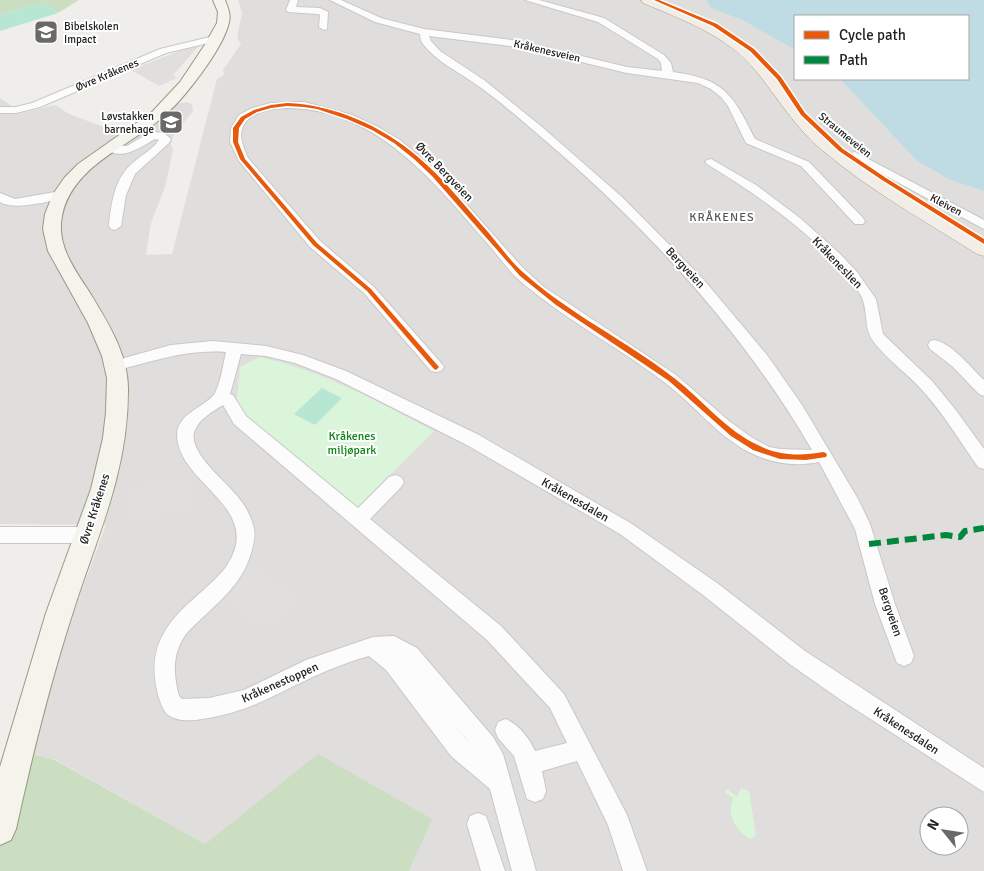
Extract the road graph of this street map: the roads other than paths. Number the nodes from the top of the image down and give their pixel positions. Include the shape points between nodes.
1 (219, 0) edge
2 (294, 0) edge
3 (334, 0) edge
4 (529, 0) edge
5 (648, 0) edge
6 (324, 28) dead end
7 (424, 32) junction
8 (214, 39) junction
9 (668, 75) junction
10 (1, 118) edge
11 (110, 148) junction
12 (855, 155) dead end
13 (710, 162) dead end
14 (61, 194) junction
15 (0, 197) edge
16 (859, 221) dead end
17 (984, 225) edge
18 (115, 226) dead end
19 (984, 250) edge
20 (935, 345) dead end
21 (235, 348) junction
22 (116, 366) junction
23 (436, 366) dead end
24 (984, 390) edge
25 (221, 398) junction
26 (823, 454) junction
27 (984, 462) edge
28 (396, 482) dead end
29 (358, 520) junction
30 (0, 535) edge
31 (87, 535) junction
32 (904, 656) dead end
33 (506, 730) dead end
34 (582, 749) junction
35 (529, 763) junction
36 (984, 781) edge
37 (535, 791) dead end
38 (478, 824) dead end
39 (0, 829) edge
40 (493, 871) edge
41 (524, 871) edge
42 (636, 871) edge

1 - 8 main road, Øvre Kråkenes via 224,17
2 - 6 street via 292,10 325,14
3 - 7 street via 378,20
4 - 9 street via 612,25 661,57 666,62
5 - 19 main road, Straumeveien via 735,43 762,67 795,114 827,146
7 - 9 street, Kråkenesveien via 520,44 627,70
7 - 26 street, Bergveien via 426,42 437,53 550,138 619,201 684,268 762,359
8 - 10 street, Øvre Kråkenes via 164,51
8 - 11 main road, Øvre Kråkenes via 169,104
9 - 16 street, Kråkenesveien via 701,81 720,90 733,106 750,141 805,164
11 - 14 main road, Øvre Kråkenes via 78,173
11 - 18 street via 128,150 153,135 165,139 128,175 120,193
12 - 17 street, Kleiven
13 - 27 street, Kråkeneslien via 795,220 851,273 870,300 877,336 940,401
14 - 15 street via 15,203 8,203
14 - 22 main road, Øvre Kråkenes via 51,231 59,258 100,328
20 - 24 street
21 - 22 street, Kråkenesdalen via 196,346
21 - 25 street
21 - 36 street, Kråkenesdalen via 298,359 341,375 473,440 626,530 710,589 798,658
22 - 31 main road, Øvre Kråkenes via 116,416 106,479
23 - 26 street, Øvre Bergveien via 369,290 315,244 243,159 234,133 246,116 269,106 299,104 346,116 378,130 428,168 511,264 535,286 671,379 745,442 787,457
25 - 29 street via 227,399 240,420
25 - 41 street, Kråkenestoppen via 191,419 185,445 192,458 234,505 244,524 245,544 230,576 168,640 164,655 165,682 171,702 177,709 189,711 235,704 306,670 372,647 400,647 485,745 495,762
26 - 32 street, Bergveien via 866,535
28 - 29 street
29 - 34 street via 494,633 557,702
30 - 31 street
31 - 39 main road, Øvre Kråkenes via 59,612
33 - 35 street via 522,748
34 - 35 street
34 - 42 street via 619,823
35 - 37 street
38 - 40 street

